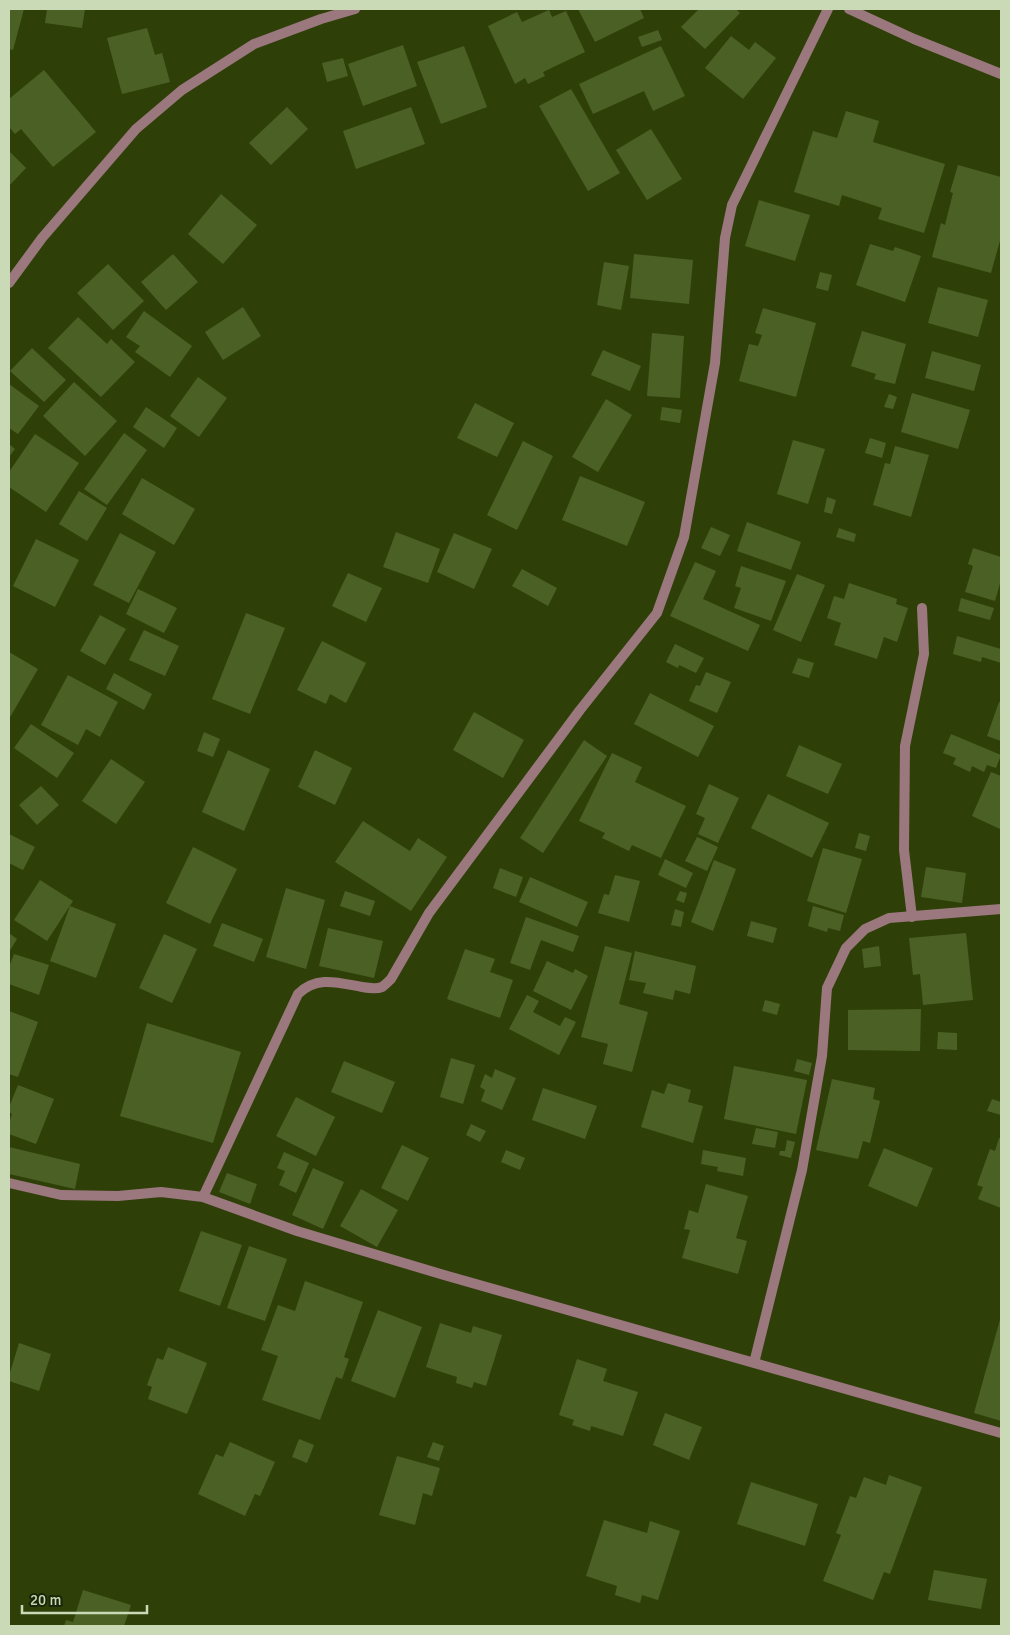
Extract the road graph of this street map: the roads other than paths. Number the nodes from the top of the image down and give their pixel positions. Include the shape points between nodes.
1 (355, 9) edge
2 (828, 9) edge
3 (849, 9) edge
4 (1001, 74) edge
5 (9, 283) edge
6 (922, 608) dead end
7 (1001, 909) edge
8 (912, 917) junction
9 (9, 1183) edge
10 (203, 1197) junction
11 (754, 1362) junction
12 (1001, 1433) edge

1 - 5 street via 254,44 182,90 136,130 42,238
2 - 10 street via 732,205 725,238 715,362 684,537 656,613 429,913 391,979 382,987 370,988 315,982 298,994
3 - 4 street
6 - 8 street via 924,654 905,746 904,850
7 - 8 street
8 - 11 street via 890,918 865,929 846,948 827,988 822,1056 802,1170
9 - 10 street via 61,1195 118,1196 161,1192
10 - 11 street via 297,1231
11 - 12 street

